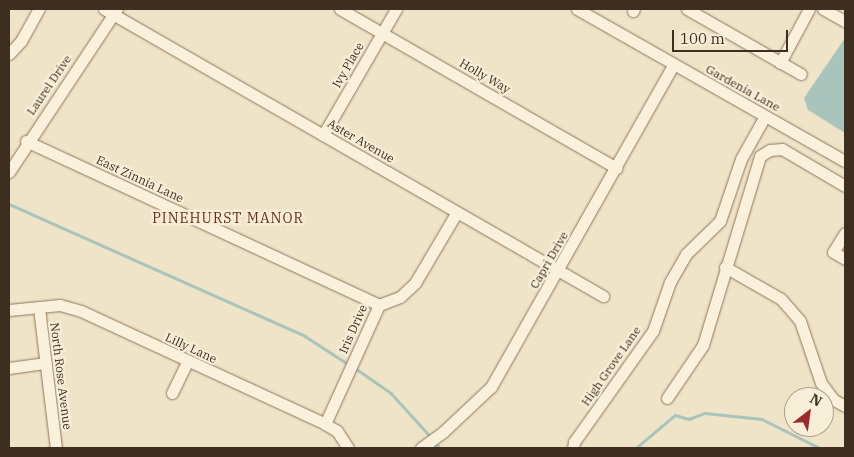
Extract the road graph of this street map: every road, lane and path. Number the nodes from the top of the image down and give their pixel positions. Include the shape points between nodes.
1 (39, 9) edge
2 (340, 9) edge
3 (396, 9) edge
4 (576, 9) edge
5 (687, 9) edge
6 (809, 9) edge
7 (823, 9) edge
8 (112, 11) edge
9 (845, 21) edge
10 (382, 33) junction
11 (9, 54) edge
12 (780, 63) junction
13 (673, 65) junction
14 (801, 74) dead end
15 (765, 116) junction
16 (323, 135) junction
17 (26, 141) junction
18 (845, 161) edge
19 (617, 168) junction
20 (9, 172) edge
21 (845, 186) edge
22 (457, 212) junction
23 (845, 232) edge
24 (845, 259) edge
25 (725, 267) junction
26 (559, 271) junction
27 (603, 296) dead end
28 (379, 305) junction
29 (39, 308) junction
30 (9, 310) edge
31 (187, 362) junction
32 (46, 363) junction
33 (9, 368) edge
34 (172, 393) dead end
35 (667, 398) dead end
36 (845, 406) edge
37 (325, 424) junction
38 (423, 447) edge
39 (56, 448) edge
40 (348, 448) edge
41 (573, 448) edge

1 - 11 street via 21,42
2 - 10 street, Holly Way
3 - 10 street, Ivy Place
4 - 13 street, Gardenia Lane
5 - 12 street
6 - 12 street
7 - 9 street
8 - 16 street, Aster Avenue
8 - 17 street, Laurel Drive
10 - 16 street, Ivy Place
10 - 19 street, Holly Way
12 - 14 street
13 - 15 street, Gardenia Lane
13 - 19 street, Capri Drive
15 - 18 street, Gardenia Lane
15 - 41 street, High Grove Lane via 741,159 720,221 686,254 670,282 653,331 574,442
16 - 22 street, Aster Avenue
17 - 20 street, Laurel Drive
17 - 28 street, East Zinnia Lane
19 - 26 street, Capri Drive
21 - 25 street via 782,150 770,150 760,156
22 - 26 street, Aster Avenue
22 - 28 street, Iris Drive via 415,283 400,298
23 - 24 street via 833,252
25 - 35 street via 698,356
25 - 36 street via 788,306 800,321 821,383 834,400
26 - 27 street, Aster Avenue
26 - 38 street, Capri Drive via 491,387
28 - 37 street, Iris Drive
29 - 30 street, Lilly Lane
29 - 31 street, Lilly Lane via 60,305 81,311
29 - 32 street, North Rose Avenue
31 - 34 street
31 - 37 street, Lilly Lane
32 - 33 street
32 - 39 street, North Rose Avenue
37 - 40 street, Lilly Lane via 337,431

